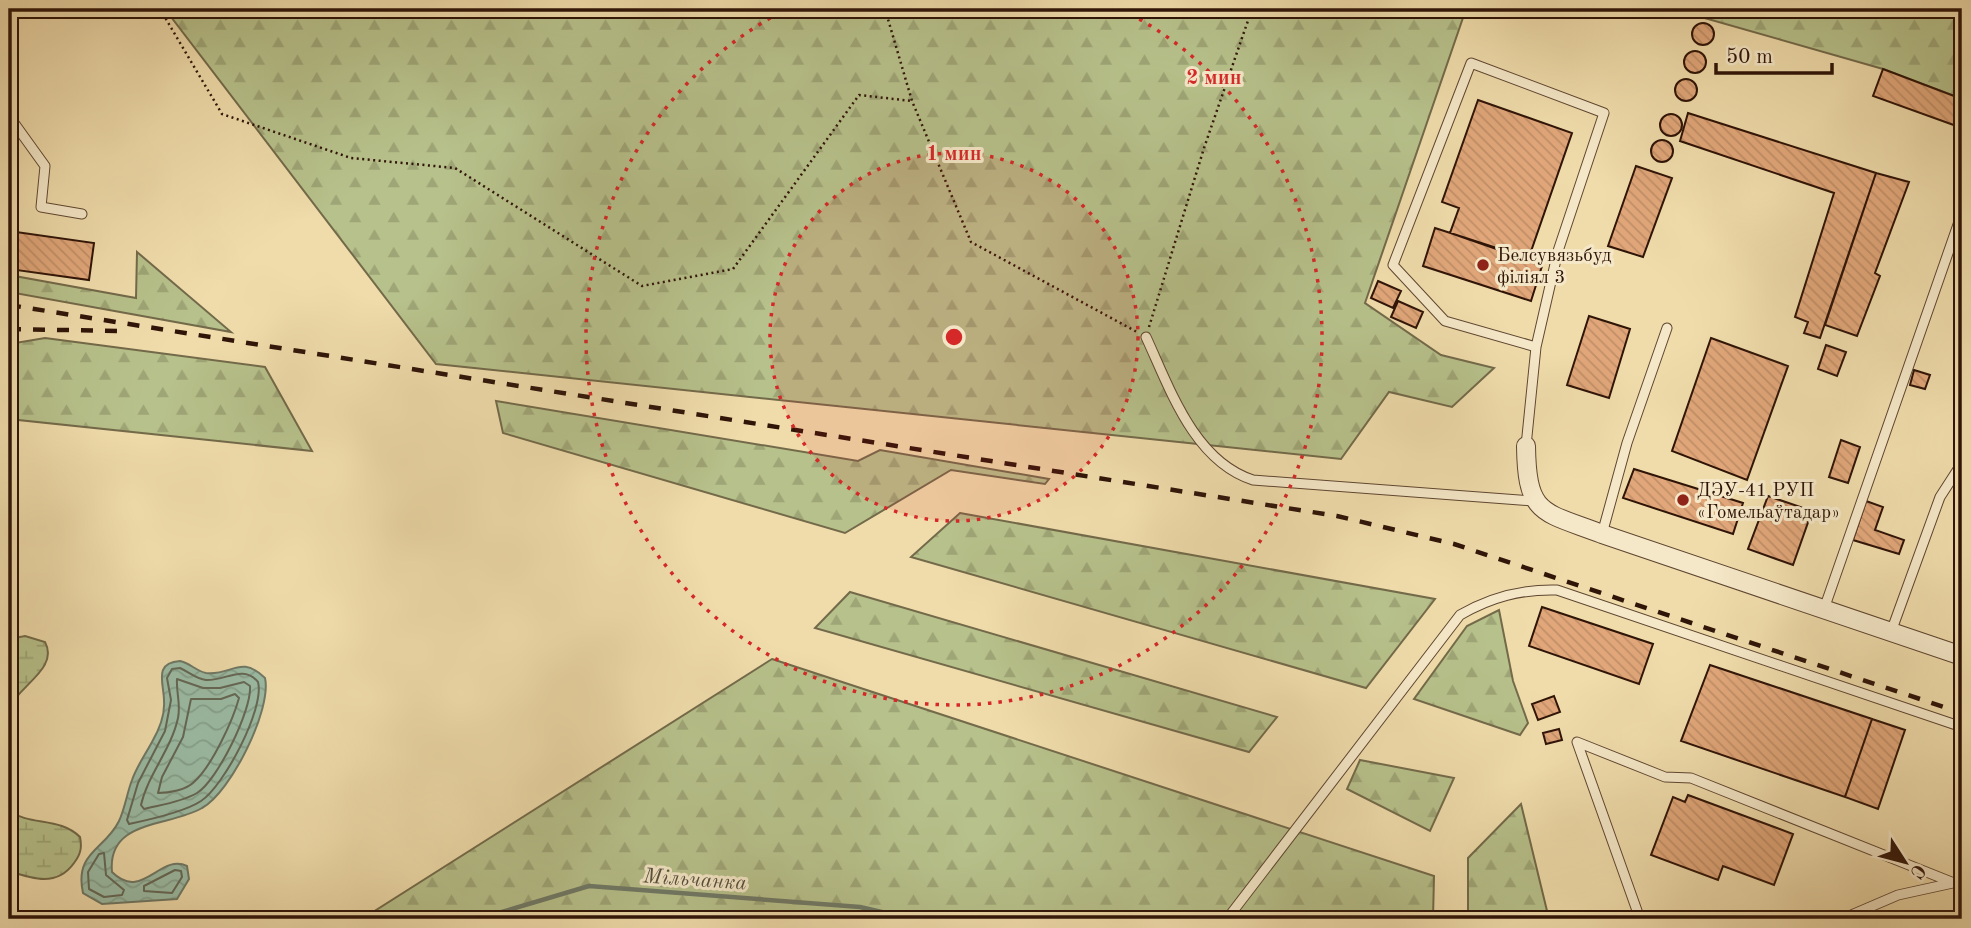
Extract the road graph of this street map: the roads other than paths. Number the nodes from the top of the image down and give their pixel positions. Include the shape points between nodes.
1 (9, 116) edge
2 (1962, 213) edge
3 (82, 214) dead end
4 (1667, 328) dead end
5 (1146, 337) road end
6 (1536, 347) junction
7 (1526, 446) joint
8 (1962, 463) edge
9 (1533, 501) junction
10 (1602, 534) junction
11 (1824, 609) junction
12 (1891, 632) junction
13 (1962, 656) edge
14 (1962, 727) edge
15 (1958, 882) edge
16 (1227, 919) edge
17 (1640, 919) edge
18 (1842, 919) edge

1 - 3 lane via 45,166 41,207
2 - 11 lane
4 - 10 lane via 1627,443
5 - 9 lane via 1179,409 1219,463 1235,474 1253,480
6 - 6 lane via 1558,251 1604,113 1471,64 1393,265 1445,321
6 - 7 lane
7 - 9 street via 1527,486
8 - 12 lane via 1940,497
9 - 10 street via 1564,520
10 - 11 street
11 - 12 street
12 - 13 street
14 - 16 lane via 1557,590 1530,589 1503,596 1460,615
15 - 17 lane via 1691,778 1665,777 1577,742
15 - 18 lane via 1898,895

